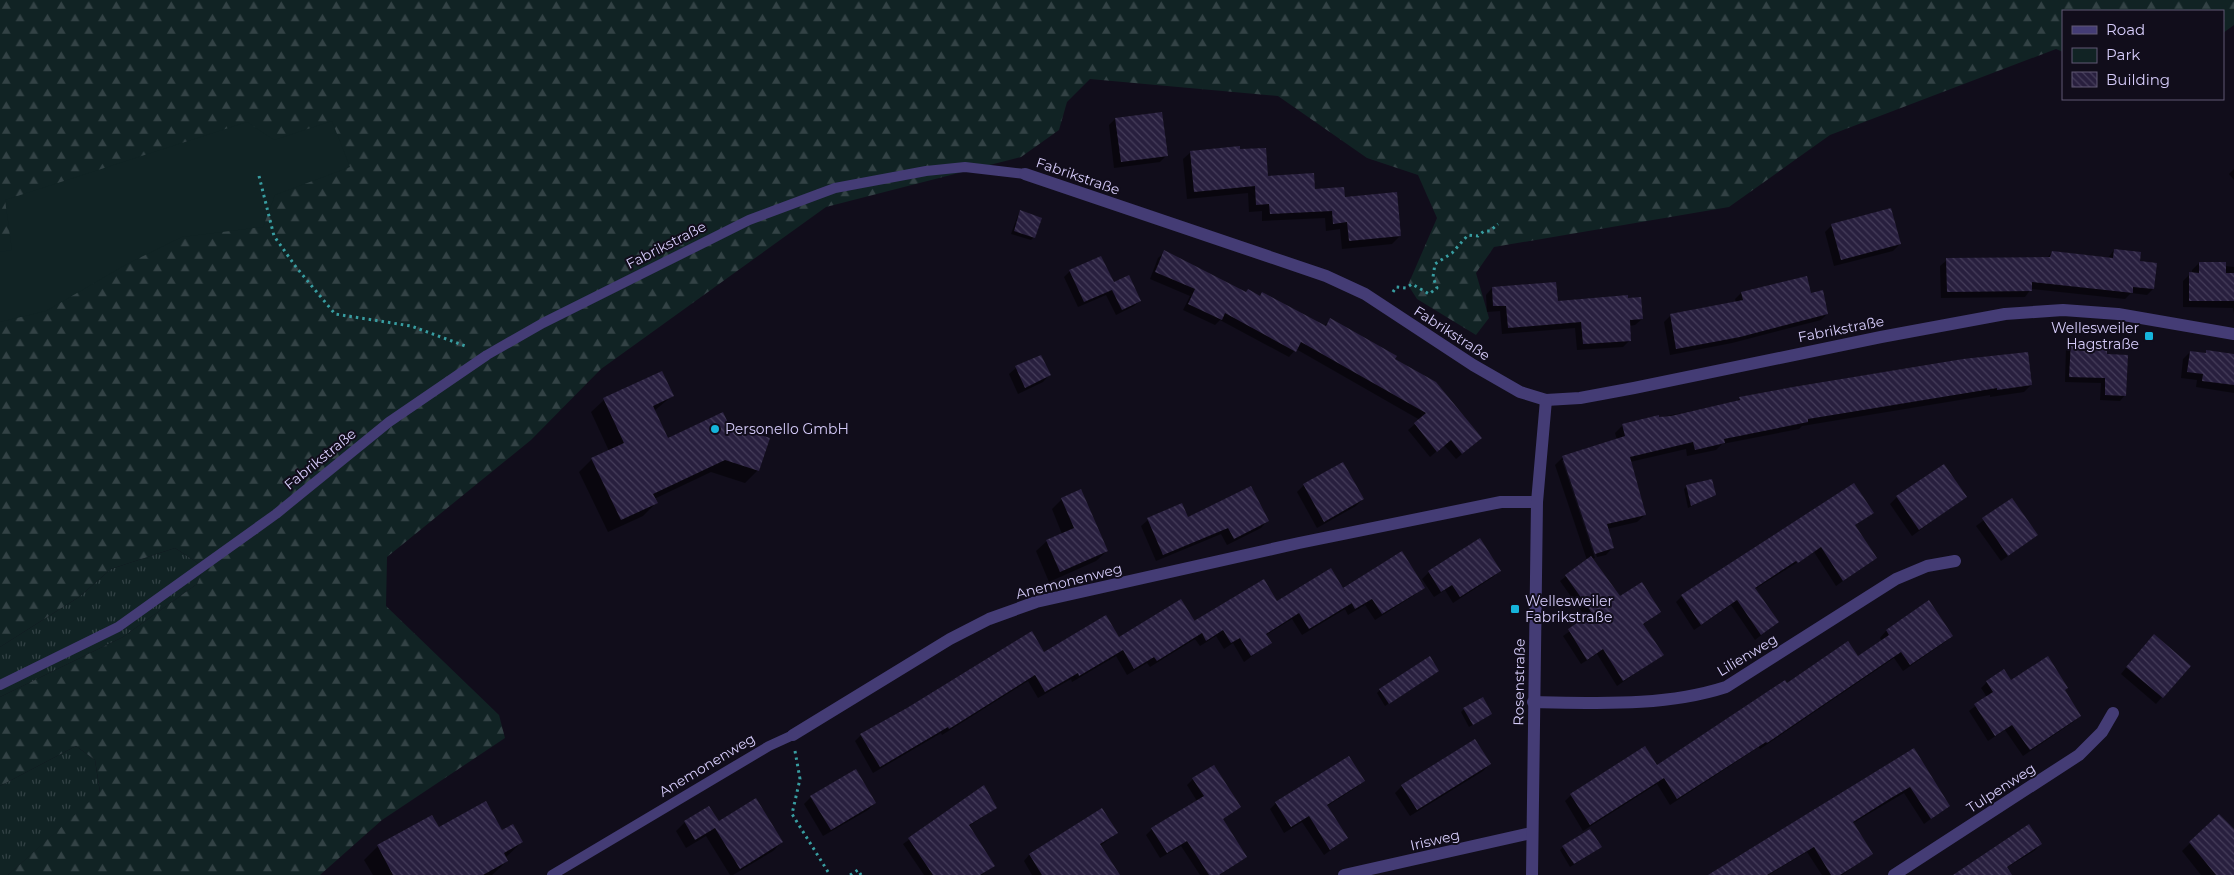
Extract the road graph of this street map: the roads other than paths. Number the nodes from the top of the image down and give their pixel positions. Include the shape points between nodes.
1 (1025, 174) joint
2 (2234, 334) edge
3 (1546, 400) junction
4 (1537, 502) junction
5 (1955, 561) dead end
6 (0, 685) edge
7 (1533, 702) junction
8 (2113, 713) dead end
9 (793, 735) joint
10 (1531, 833) junction
11 (552, 875) edge
12 (1344, 875) edge
13 (1532, 875) edge
14 (1894, 875) edge

1 - 3 street, Fabrikstraße via 1326,276 1365,294 1473,366 1520,392
1 - 6 lane, Fabrikstraße via 965,167 926,171 835,188 748,220 543,323 487,355 389,422 276,514 118,627
2 - 3 street, Fabrikstraße via 2118,314 2063,310 2005,314 1881,336 1634,388 1580,398
3 - 4 street, Rosenstraße
4 - 7 street, Rosenstraße
4 - 9 street, Anemonenweg via 1491,504 1036,602 989,619 950,639
5 - 7 street, Lilienweg via 1926,566 1896,579 1726,687 1698,696 1665,701
7 - 10 street, Rosenstraße
8 - 14 street, Tulpenweg via 2102,732 2079,755
9 - 11 lane, Anemonenweg via 769,746
10 - 12 street, Irisweg
10 - 13 street, Rosenstraße

